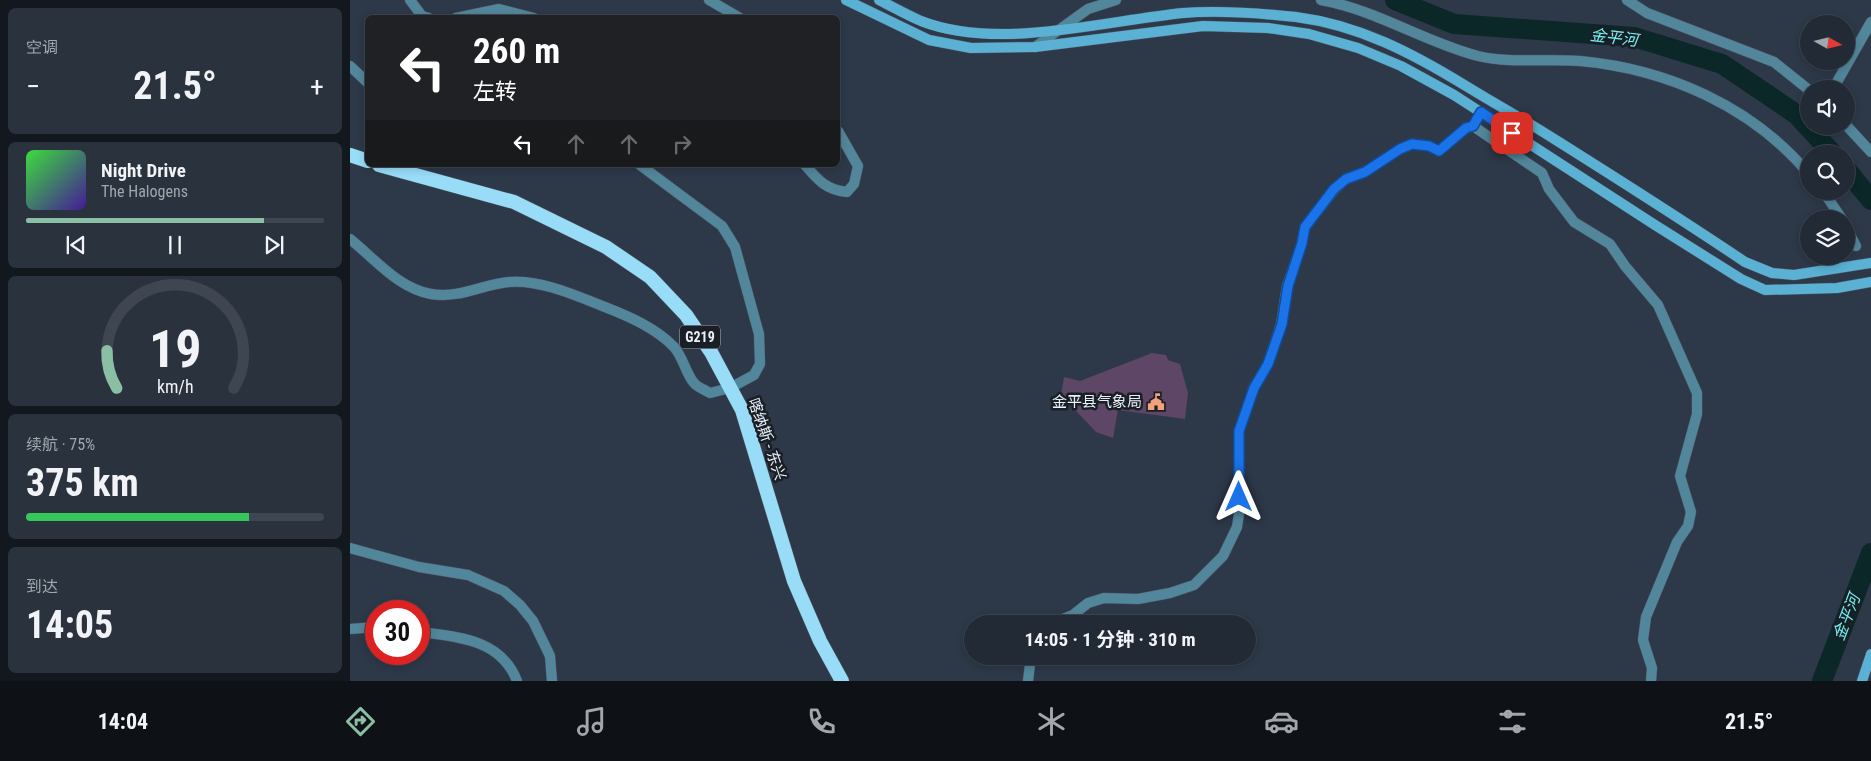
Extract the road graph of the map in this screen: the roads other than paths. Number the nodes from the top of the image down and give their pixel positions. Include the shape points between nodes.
1 (410, 0) edge
2 (709, 0) edge
3 (846, 0) edge
4 (879, 0) edge
5 (1116, 0) edge
6 (1321, 0) edge
7 (1627, 0) edge
8 (1338, 1) edge
9 (421, 15) edge
10 (470, 15) edge
11 (522, 15) edge
12 (735, 15) edge
13 (1871, 24) edge
14 (1058, 30) junction
15 (1035, 47) junction
16 (350, 66) edge
17 (365, 80) edge
18 (1838, 80) edge
19 (1800, 83) edge
20 (1481, 112) junction
21 (1473, 126) junction
22 (840, 134) edge
23 (1855, 135) edge
24 (1871, 152) edge
25 (350, 154) edge
26 (365, 160) edge
27 (1800, 164) edge
28 (386, 167) edge
29 (643, 167) edge
30 (808, 167) edge
31 (350, 239) edge
32 (1871, 263) edge
33 (1871, 282) edge
34 (730, 388) junction
35 (350, 548) edge
36 (1073, 615) edge
37 (365, 627) edge
38 (350, 628) edge
39 (430, 634) edge
40 (1871, 654) edge
41 (1030, 665) edge
42 (517, 681) edge
43 (552, 681) edge
44 (842, 681) edge
45 (1028, 681) edge
46 (1651, 681) edge
47 (1862, 681) edge

1 - 9 street
2 - 12 street
3 - 15 main road via 929,40 971,48
4 - 14 main road via 923,21 960,30 998,34
5 - 14 street via 1088,9
6 - 8 street
7 - 19 street via 1647,13 1774,62
8 - 27 street via 1449,47 1481,56 1580,61 1632,69 1670,80 1741,114 1777,140
10 - 11 street via 499,9
13 - 18 street
14 - 15 street
14 - 32 main road via 1212,12 1297,17 1340,24 1437,67 1746,262 1772,273 1794,275
15 - 20 main road via 1203,26 1268,28 1309,34 1358,48 1401,66
16 - 17 street
20 - 21 street
20 - 33 main road via 1741,279 1765,290 1837,288
21 - 36 street via 1466,128 1439,151 1412,144 1365,172 1346,179 1334,189 1305,227 1288,286 1282,324 1239,431 1238,527 1223,556 1194,585 1138,599 1104,598 1088,603
21 - 46 street via 1542,173 1549,189 1574,222 1610,244 1658,305 1696,392 1698,414 1680,476 1691,512 1688,526 1677,542 1646,617 1643,640 1652,668
22 - 30 street via 858,166 854,184 847,192 832,191 820,183
23 - 24 street
25 - 26 highway
28 - 34 highway, 喀纳斯 - 东兴 / G219 via 514,202 606,247 650,277 686,315
29 - 34 street via 722,226 736,247 759,334 760,364 754,375
31 - 34 street via 392,276 430,294 450,295 511,282 549,288 606,307 643,324 674,347 694,383 710,393
34 - 44 highway, 喀纳斯 - 东兴 / G219 via 742,410 757,455 794,581 820,642
35 - 43 street via 419,567 468,574 504,591 533,620 550,656
37 - 38 street
39 - 42 street via 484,645 501,655
40 - 47 main road
41 - 45 street

